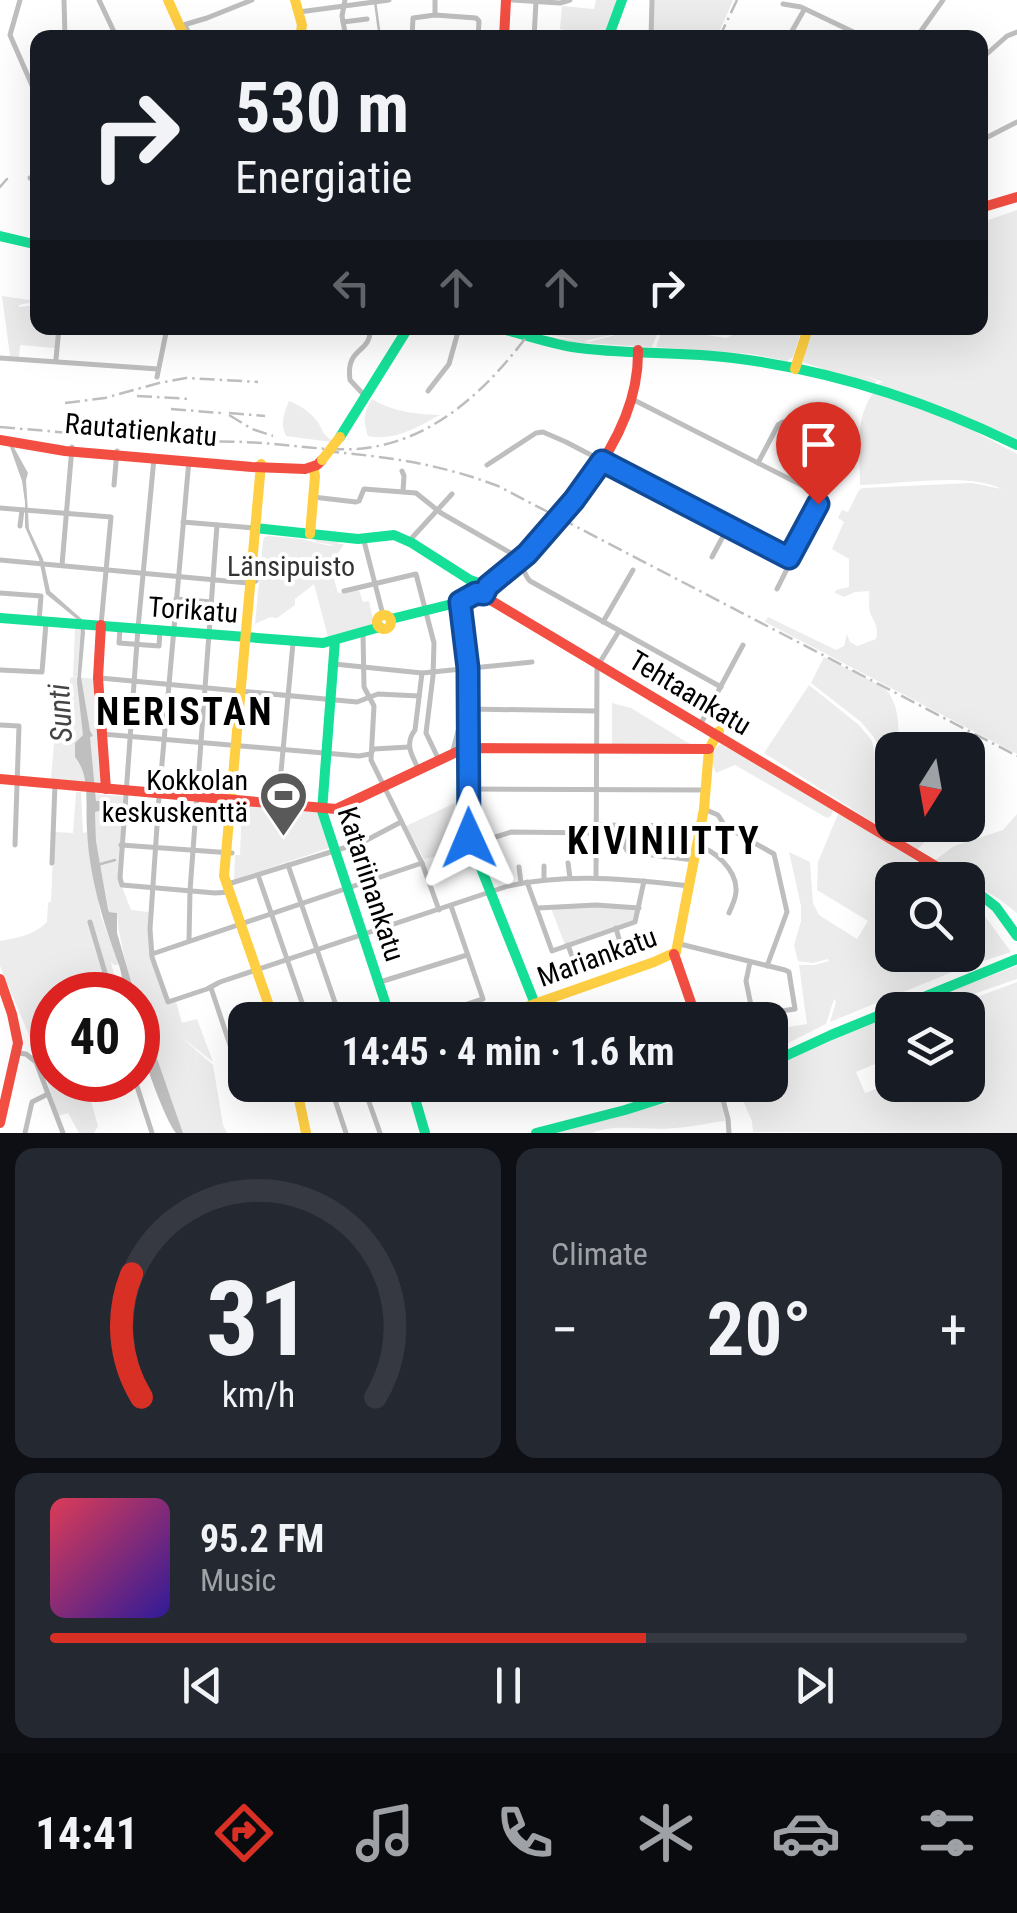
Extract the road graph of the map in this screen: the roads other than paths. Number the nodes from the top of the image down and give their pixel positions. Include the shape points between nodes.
1 (20, 0) edge
2 (64, 0) edge
3 (99, 0) edge
4 (168, 0) edge
5 (252, 0) edge
6 (389, 0) edge
7 (435, 0) edge
8 (510, 0) edge
9 (622, 0) edge
10 (652, 0) edge
11 (943, 0) edge
12 (374, 1) edge
13 (536, 1) edge
14 (569, 1) edge
15 (344, 3) edge
16 (233, 4) edge
17 (783, 4) dead end
18 (802, 5) edge
19 (297, 6) edge
20 (435, 15) junction
21 (367, 18) dead end
22 (343, 22) junction
23 (65, 30) edge
24 (112, 30) edge
25 (184, 30) edge
26 (187, 30) edge
27 (344, 30) edge
28 (412, 30) edge
29 (478, 30) edge
30 (505, 30) edge
31 (534, 30) edge
32 (611, 30) edge
33 (650, 30) edge
34 (791, 30) edge
35 (850, 30) edge
36 (922, 30) edge
37 (1017, 32) edge
38 (1, 34) edge
39 (10, 34) junction
40 (988, 53) edge
41 (30, 80) edge
42 (1017, 122) edge
43 (988, 137) edge
44 (1017, 197) edge
45 (988, 206) edge
46 (0, 236) edge
47 (30, 243) edge
48 (59, 335) edge
49 (164, 335) edge
50 (370, 335) edge
51 (401, 335) edge
52 (457, 335) edge
53 (526, 335) edge
54 (804, 335) edge
55 (637, 350) junction
56 (4, 358) edge
57 (56, 360) junction
58 (795, 366) junction
59 (158, 369) junction
60 (157, 377) dead end
61 (428, 391) dead end
62 (365, 395) junction
63 (632, 398) junction
64 (0, 437) edge
65 (1017, 447) edge
66 (71, 449) junction
67 (116, 453) junction
68 (154, 457) junction
69 (189, 460) junction
70 (602, 461) junction
71 (318, 463) junction
72 (758, 463) junction
73 (487, 465) dead end
74 (261, 466) junction
75 (402, 472) dead end
76 (114, 485) dead end
77 (403, 491) junction
78 (452, 494) dead end
79 (819, 494) junction
80 (313, 497) junction
81 (0, 508) edge
82 (25, 511) junction
83 (438, 511) junction
84 (67, 513) junction
85 (183, 522) junction
86 (218, 525) junction
87 (20, 526) dead end
88 (728, 527) junction
89 (257, 528) junction
90 (310, 534) junction
91 (363, 539) junction
92 (408, 542) junction
93 (712, 557) dead end
94 (789, 558) junction
95 (519, 559) junction
96 (0, 560) edge
97 (62, 565) junction
98 (106, 570) junction
99 (632, 570) dead end
100 (142, 574) junction
101 (178, 577) junction
102 (213, 580) junction
103 (253, 582) junction
104 (374, 584) junction
105 (481, 589) junction
106 (777, 590) dead end
107 (344, 591) dead end
108 (0, 593) edge
109 (176, 599) junction
110 (211, 602) junction
111 (460, 602) junction
112 (426, 611) junction
113 (0, 618) edge
114 (384, 621) junction
115 (43, 622) junction
116 (602, 622) junction
117 (101, 625) junction
118 (120, 626) junction
119 (138, 628) junction
120 (160, 630) junction
121 (174, 631) junction
122 (620, 631) junction
123 (208, 634) junction
124 (363, 634) junction
125 (248, 637) junction
126 (293, 640) junction
127 (335, 640) junction
128 (136, 645) junction
129 (743, 645) dead end
130 (532, 662) dead end
131 (600, 663) junction
132 (334, 664) junction
133 (365, 668) junction
134 (468, 668) junction
135 (0, 670) edge
136 (432, 672) junction
137 (422, 673) junction
138 (98, 678) junction
139 (134, 681) junction
140 (169, 684) junction
141 (205, 687) junction
142 (721, 687) junction
143 (242, 691) junction
144 (468, 694) junction
145 (288, 695) junction
146 (419, 696) junction
147 (369, 698) junction
148 (331, 699) junction
149 (469, 709) junction
150 (597, 710) junction
151 (701, 723) junction
152 (0, 725) edge
153 (416, 726) junction
154 (426, 726) junction
155 (102, 734) junction
156 (718, 734) junction
157 (130, 736) junction
158 (165, 739) junction
159 (201, 742) junction
160 (238, 745) junction
161 (409, 747) junction
162 (469, 748) junction
163 (597, 748) junction
164 (709, 749) junction
165 (283, 750) junction
166 (326, 754) junction
167 (370, 754) junction
168 (452, 754) junction
169 (439, 760) junction
170 (419, 770) junction
171 (0, 780) edge
172 (16, 781) junction
173 (55, 784) junction
174 (384, 787) junction
175 (95, 788) junction
176 (469, 789) junction
177 (597, 790) junction
178 (706, 790) junction
179 (125, 791) junction
180 (159, 794) junction
181 (197, 797) junction
182 (233, 800) junction
183 (278, 804) junction
184 (321, 808) junction
185 (704, 809) junction
186 (401, 822) junction
187 (596, 824) junction
188 (625, 825) junction
189 (663, 825) junction
190 (701, 826) junction
191 (596, 833) junction
192 (15, 844) dead end
193 (121, 845) junction
194 (471, 845) junction
195 (697, 846) junction
196 (155, 848) junction
197 (193, 850) junction
198 (334, 850) junction
199 (229, 853) junction
200 (664, 857) junction
201 (694, 860) junction
202 (929, 862) edge
203 (52, 863) dead end
204 (422, 863) junction
205 (568, 863) dead end
206 (288, 865) junction
207 (544, 866) dead end
208 (519, 867) dead end
209 (258, 875) junction
210 (596, 877) junction
211 (570, 878) junction
212 (544, 880) junction
213 (644, 880) junction
214 (524, 882) junction
215 (690, 886) junction
216 (153, 887) junction
217 (229, 888) junction
218 (347, 888) junction
219 (190, 890) junction
220 (489, 892) junction
221 (985, 896) edge
222 (301, 903) junction
223 (451, 906) junction
224 (537, 908) junction
225 (640, 908) junction
226 (439, 910) junction
227 (999, 910) junction
228 (271, 913) junction
229 (728, 913) dead end
230 (90, 922) dead end
231 (241, 923) junction
232 (616, 928) junction
233 (363, 936) junction
234 (1017, 936) edge
235 (620, 939) dead end
236 (189, 941) junction
237 (568, 946) junction
238 (1017, 947) edge
239 (676, 949) junction
240 (317, 951) junction
241 (152, 954) junction
242 (468, 955) junction
243 (573, 958) dead end
244 (288, 961) junction
245 (1017, 961) edge
246 (750, 962) junction
247 (768, 966) junction
248 (257, 970) junction
249 (105, 972) edge
250 (0, 979) edge
251 (379, 982) junction
252 (210, 988) junction
253 (268, 1002) edge
254 (302, 1002) edge
255 (335, 1002) edge
256 (386, 1002) edge
257 (477, 1002) edge
258 (531, 1002) edge
259 (540, 1002) edge
260 (692, 1002) edge
261 (228, 1039) edge
262 (17, 1052) junction
263 (788, 1053) edge
264 (30, 1057) edge
265 (32, 1102) edge
266 (51, 1102) edge
267 (142, 1102) edge
268 (300, 1102) edge
269 (336, 1102) edge
270 (369, 1102) edge
271 (416, 1102) edge
272 (650, 1102) edge
273 (666, 1102) edge
274 (723, 1102) edge
275 (624, 1110) junction
276 (0, 1123) edge
277 (25, 1133) edge
278 (63, 1133) edge
279 (152, 1133) edge
280 (306, 1133) edge
281 (346, 1133) edge
282 (380, 1133) edge
283 (425, 1133) edge
284 (536, 1133) edge
285 (729, 1133) edge

1 - 39 street
2 - 23 street
3 - 24 street
4 - 25 main road
5 - 16 street
6 - 12 street
7 - 20 street
8 - 13 street
8 - 30 main road
9 - 32 main road
10 - 33 street
11 - 36 street
12 - 15 street
13 - 14 street
13 - 31 street
15 - 19 street
15 - 22 street
16 - 26 street
17 - 18 street
18 - 34 street
18 - 35 street
20 - 28 street via 413,18
20 - 29 street via 476,18
21 - 22 street
22 - 27 street
37 - 40 street
38 - 39 street
39 - 41 street
42 - 43 street
44 - 45 main road
46 - 47 main road
48 - 57 street
49 - 59 street
50 - 62 street via 349,366 351,382
51 - 62 main road
52 - 61 street via 449,364
53 - 55 main road
54 - 58 main road
55 - 58 main road via 751,356
55 - 63 main road
56 - 57 street
57 - 59 street
58 - 65 main road via 948,415
59 - 60 street
62 - 71 main road, bridge
63 - 70 main road, Torikatu
63 - 72 street
64 - 66 main road, Rautatienkatu
66 - 67 main road, Rautatienkatu
66 - 84 street
67 - 68 main road, Rautatienkatu
67 - 76 street
68 - 69 main road, Rautatienkatu
68 - 100 street
69 - 74 main road, Rautatienkatu
69 - 85 street
70 - 73 street via 540,432
70 - 88 street
70 - 95 main road, Torikatu
71 - 74 main road, Rautatienkatu
71 - 80 main road
72 - 79 street
72 - 79 street via 778,424 802,429 820,439
74 - 89 main road
75 - 77 street
77 - 80 street via 364,489 356,502
77 - 83 street
78 - 83 street
79 - 94 street
80 - 90 main road
81 - 82 street
82 - 84 street
82 - 87 street
83 - 92 street
83 - 95 street
84 - 97 street
84 - 98 street via 111,516
85 - 86 street
85 - 101 street
86 - 89 street
86 - 102 street
88 - 93 street
88 - 94 street
89 - 90 main road
89 - 103 main road
90 - 91 main road
91 - 92 main road via 391,534
91 - 104 street
92 - 105 main road, Tehtaankatu
94 - 106 street
95 - 105 main road, Torikatu
95 - 116 street via 530,581
96 - 97 street
97 - 98 street
98 - 100 street
98 - 117 street
99 - 116 street
100 - 101 street
100 - 119 street
101 - 102 street
101 - 109 street
102 - 103 street
102 - 110 street
103 - 125 main road
104 - 107 street
104 - 112 street via 416,574
104 - 114 street
105 - 111 main road, Torikatu
105 - 131 main road, Tehtaankatu
108 - 115 street via 41,596
109 - 110 street
109 - 121 street
110 - 123 street
111 - 112 main road, Torikatu
111 - 134 main road
112 - 114 main road, Torikatu
112 - 136 street
113 - 115 main road, Torikatu
114 - 124 main road, Torikatu
115 - 117 main road, Torikatu
115 - 135 street via 41,673
116 - 122 street
117 - 118 main road, Torikatu
117 - 138 main road
118 - 119 main road, Torikatu
118 - 128 street via 119,644
119 - 120 main road, Torikatu
119 - 128 street
120 - 121 main road, Torikatu
120 - 128 street via 159,646
121 - 123 main road, Torikatu
121 - 140 street
122 - 131 street
122 - 142 street
123 - 125 main road, Torikatu
123 - 141 street
124 - 127 main road, Torikatu
124 - 133 street
125 - 126 main road, Torikatu
125 - 143 main road
126 - 127 main road, Torikatu
126 - 145 street
127 - 132 main road, Katariinankatu
128 - 139 street
129 - 142 street
130 - 134 street
131 - 150 street
131 - 151 main road, Tehtaankatu
132 - 133 street
132 - 148 main road, Katariinankatu
133 - 137 street
133 - 147 street
134 - 136 street
134 - 144 main road
136 - 137 street
136 - 154 street
137 - 146 street
138 - 139 street
138 - 155 main road
139 - 140 street
139 - 157 street
140 - 141 street
140 - 158 street
141 - 143 street
141 - 159 street
142 - 151 street
143 - 145 street
143 - 160 main road
144 - 149 main road
144 - 168 street
145 - 148 street
145 - 165 street
146 - 147 street
146 - 153 street
147 - 148 street
147 - 167 street
148 - 166 main road, Katariinankatu
149 - 150 street
149 - 162 main road
150 - 163 street
151 - 156 main road, Tehtaankatu
152 - 172 street via 20,726
153 - 154 street
153 - 161 street
154 - 169 street
155 - 157 street
155 - 175 main road
156 - 164 main road, Mariankatu
156 - 202 main road, Tehtaankatu
157 - 158 street
157 - 179 street
158 - 159 street
158 - 180 street
159 - 160 street
159 - 181 street
160 - 165 street
160 - 182 main road
161 - 167 street
161 - 170 street
162 - 163 main road
162 - 168 main road
162 - 176 main road
163 - 164 main road
163 - 177 street
164 - 178 main road, Mariankatu
165 - 166 street
165 - 183 street
166 - 167 street
166 - 184 main road, Katariinankatu
167 - 174 street
168 - 169 main road
169 - 170 main road
170 - 174 main road
171 - 172 main road
172 - 173 main road
172 - 192 street
173 - 175 main road
173 - 203 street
174 - 184 main road via 343,807
174 - 186 street
175 - 179 main road
176 - 177 street
176 - 194 main road
177 - 178 street
177 - 187 street
178 - 185 main road, Mariankatu
179 - 180 main road
179 - 193 street
180 - 181 main road
180 - 196 street
181 - 182 main road
181 - 197 street
182 - 183 main road
182 - 199 main road
183 - 184 main road
184 - 198 main road, Katariinankatu
185 - 190 main road, Mariankatu
185 - 247 street via 774,854 787,912
186 - 198 street
186 - 204 street
187 - 188 street
187 - 191 street
188 - 189 street
188 - 200 street via 628,852
189 - 190 street
189 - 200 street
190 - 195 main road, Mariankatu
191 - 194 street via 511,832
191 - 210 street
193 - 196 street
193 - 216 street via 122,885
194 - 220 main road
195 - 201 main road, Mariankatu
195 - 229 street via 714,853 734,879
196 - 197 street
196 - 216 street
197 - 199 street
197 - 219 street
198 - 206 street
198 - 218 main road, Katariinankatu
199 - 217 main road
200 - 201 street
201 - 215 main road, Mariankatu
204 - 218 street
204 - 226 street
205 - 211 street
206 - 209 street
206 - 222 street
207 - 212 street
208 - 214 street
209 - 217 street
209 - 228 street
210 - 211 street
210 - 213 street
211 - 212 street
212 - 214 street
213 - 215 street
213 - 225 street
214 - 220 street
214 - 224 street
215 - 239 main road, Mariankatu
216 - 219 street
216 - 241 street
217 - 219 street
217 - 231 main road
218 - 222 street
218 - 233 main road, Katariinankatu
219 - 236 street
220 - 223 street
220 - 258 main road
221 - 227 main road
222 - 228 street
222 - 240 street
223 - 226 street
223 - 242 street
224 - 225 street
224 - 237 street via 552,951
225 - 232 street via 637,921
226 - 233 street
227 - 234 main road
227 - 238 main road
228 - 231 street
228 - 244 street
230 - 249 street
231 - 236 street
231 - 248 main road
232 - 235 street
232 - 237 street
233 - 240 street
233 - 251 main road, Katariinankatu
236 - 241 street
237 - 243 street
239 - 246 street
239 - 259 main road, Mariankatu
239 - 260 main road
240 - 244 street
240 - 255 street
241 - 252 street via 168,1002
242 - 251 street
242 - 257 street via 483,1000
244 - 248 street
244 - 254 street
245 - 263 main road
246 - 247 street
246 - 247 street via 746,981 753,1015 794,1009 789,972
248 - 252 street
248 - 253 main road
250 - 262 main road
251 - 256 main road, Katariinankatu
252 - 261 street
262 - 264 street
262 - 276 main road
265 - 277 street
266 - 278 street
267 - 279 street
268 - 280 main road
269 - 281 street
270 - 282 street
271 - 283 main road
272 - 275 main road
273 - 275 main road
274 - 285 street
275 - 284 main road

